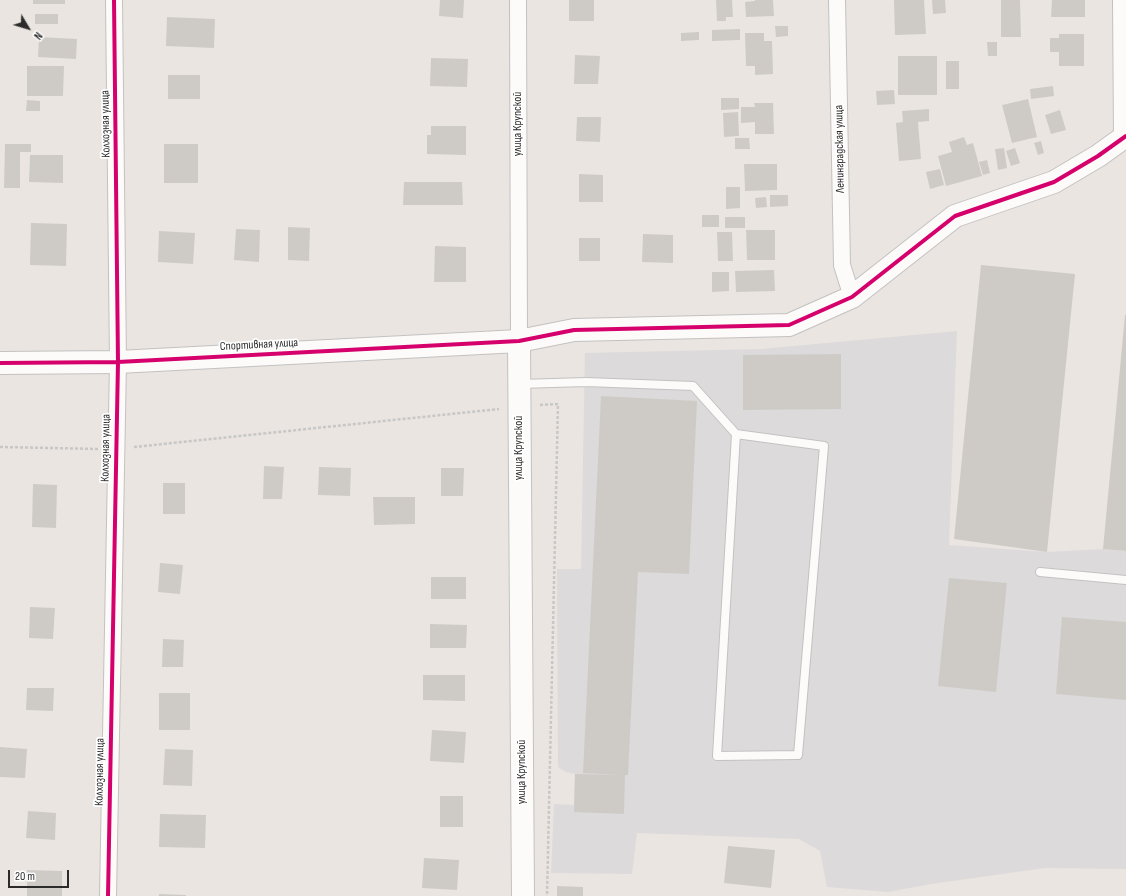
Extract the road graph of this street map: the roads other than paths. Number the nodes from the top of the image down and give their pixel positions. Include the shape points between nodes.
1 (114, 0) edge
2 (518, 0) edge
3 (837, 0) edge
4 (1121, 0) edge
5 (1124, 136) edge
6 (852, 297) junction
7 (518, 341) junction
8 (0, 362) edge
9 (118, 362) junction
10 (519, 384) junction
11 (736, 434) junction
12 (1040, 572) dead end
13 (1126, 580) edge
14 (108, 896) edge
15 (523, 896) edge

1 - 9 street, Колхозная улица
2 - 7 street, улица Крупской
3 - 6 street, Ленинградская улица via 842,265
4 - 5 street
5 - 6 street, Спортивная улица via 1098,156 1054,182 955,216
6 - 7 street, Спортивная улица via 789,326 574,330
7 - 9 street, Спортивная улица
7 - 10 street, улица Крупской
8 - 9 street, Спортивная улица
9 - 14 street, Колхозная улица
10 - 11 lane via 586,382 693,386
10 - 15 street, улица Крупской
11 - 11 lane via 717,756 798,755 824,446
12 - 13 lane

